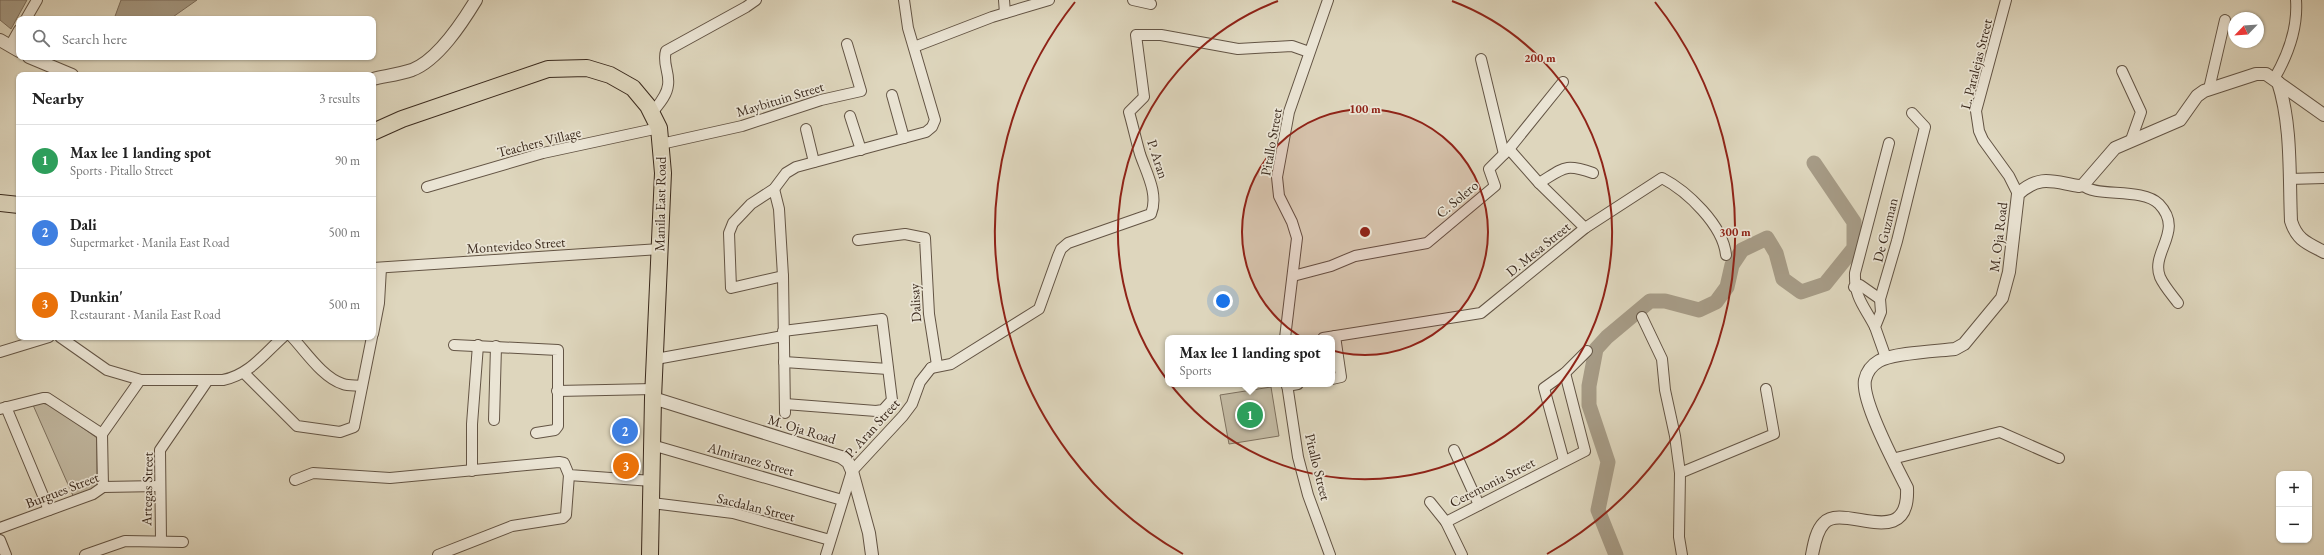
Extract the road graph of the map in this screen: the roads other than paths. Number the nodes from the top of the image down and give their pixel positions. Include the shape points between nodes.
1 (37, 0) edge
2 (476, 0) edge
3 (756, 0) edge
4 (904, 0) edge
5 (1004, 0) edge
6 (1049, 0) edge
7 (1133, 0) edge
8 (1328, 0) edge
9 (2006, 0) edge
10 (2296, 0) edge
11 (1151, 4) dead end
12 (1005, 13) junction
13 (28, 16) edge
14 (2225, 20) dead end
15 (16, 35) edge
16 (847, 44) dead end
17 (10, 46) edge
18 (914, 47) junction
19 (1309, 52) junction
20 (1480, 58) dead end
21 (36, 60) edge
22 (2122, 71) dead end
23 (65, 72) edge
24 (376, 78) edge
25 (2276, 80) junction
26 (1563, 82) dead end
27 (2209, 89) junction
28 (892, 95) dead end
29 (652, 113) junction
30 (1912, 113) dead end
31 (2324, 115) edge
32 (850, 116) dead end
33 (806, 129) dead end
34 (376, 131) edge
35 (660, 136) junction
36 (904, 138) junction
37 (2131, 140) junction
38 (1889, 143) dead end
39 (861, 150) junction
40 (1506, 152) junction
41 (814, 162) junction
42 (1593, 173) dead end
43 (2324, 178) edge
44 (2289, 179) junction
45 (1539, 183) junction
46 (2083, 185) junction
47 (427, 187) dead end
48 (774, 189) junction
49 (2018, 194) junction
50 (0, 203) edge
51 (16, 205) edge
52 (1585, 228) junction
53 (858, 240) dead end
54 (660, 249) junction
55 (2324, 252) edge
56 (1726, 255) dead end
57 (377, 268) edge
58 (783, 276) junction
59 (1293, 276) junction
60 (1854, 287) junction
61 (1880, 299) junction
62 (2178, 303) dead end
63 (1642, 317) dead end
64 (376, 321) edge
65 (1876, 327) junction
66 (783, 334) junction
67 (1285, 335) edge
68 (1335, 336) joint
69 (39, 340) edge
70 (64, 340) edge
71 (280, 340) edge
72 (295, 340) edge
73 (371, 340) edge
74 (454, 345) dead end
75 (478, 345) junction
76 (496, 346) junction
77 (1587, 351) dead end
78 (0, 352) edge
79 (1886, 358) junction
80 (656, 359) junction
81 (784, 362) junction
82 (934, 366) junction
83 (888, 369) junction
84 (244, 373) junction
85 (1565, 373) junction
86 (1335, 378) edge
87 (140, 380) junction
88 (208, 380) junction
89 (362, 386) junction
90 (1287, 387) edge
91 (1766, 389) dead end
92 (557, 391) junction
93 (653, 394) junction
94 (3, 408) edge
95 (494, 420) dead end
96 (102, 434) junction
97 (536, 434) dead end
98 (652, 445) junction
99 (1454, 450) dead end
100 (1892, 458) junction
101 (2059, 458) dead end
102 (1564, 461) junction
103 (472, 471) junction
104 (852, 471) junction
105 (1680, 473) junction
106 (569, 475) junction
107 (294, 480) dead end
108 (652, 481) junction
109 (160, 486) junction
110 (103, 487) junction
111 (842, 500) junction
112 (1430, 502) dead end
113 (652, 503) junction
114 (1479, 505) junction
115 (49, 510) junction
116 (1446, 522) junction
117 (0, 528) edge
118 (0, 540) edge
119 (830, 540) junction
120 (161, 541) junction
121 (183, 542) dead end
122 (6, 555) edge
123 (84, 555) edge
124 (438, 555) edge
125 (650, 555) edge
126 (826, 555) edge
127 (872, 555) edge
128 (1330, 555) edge
129 (1462, 555) edge
130 (1682, 555) edge
131 (1812, 555) edge

1 - 13 street
2 - 24 street via 439,51 413,69
3 - 29 street via 746,8 666,51 663,58 668,85 662,101
4 - 18 street
5 - 12 street
6 - 12 street
7 - 11 street
8 - 19 street, Pitallo Street
9 - 49 street, L. Paralejas Street via 1976,111 1983,140 2009,176
10 - 25 street via 2294,32
12 - 18 street
14 - 27 street
15 - 17 street
16 - 35 street, Maybituin Street via 861,91 822,100 742,126
18 - 36 street via 935,120 926,132
19 - 59 street, Pitallo Street via 1289,112 1277,177 1279,196 1297,238
19 - 82 street, P. Aran via 1292,46 1238,49 1161,35 1136,35 1144,97 1129,112 1152,184 1154,208 1151,214 1068,243 1061,249 1039,309 951,364
20 - 40 street
21 - 23 street
22 - 37 street via 2141,112
25 - 27 street via 2266,74 2256,74
25 - 31 street
25 - 44 street via 2283,100
26 - 40 street
27 - 37 street via 2197,96 2180,120
28 - 36 street
29 - 34 main road, Manila East Road via 633,88 610,75 587,68 569,67 548,70 402,119
29 - 35 main road, Manila East Road
30 - 61 street, De Guzman via 1924,127 1897,241
32 - 39 street
33 - 41 street
35 - 47 street, Teachers Village via 543,153
35 - 54 main road, Manila East Road via 663,173
36 - 39 street
37 - 46 street via 2114,148 2104,157
38 - 60 street via 1855,273
39 - 41 street
40 - 45 street
40 - 59 street, C. Solero via 1490,168 1496,186 1427,243 1355,256 1331,266
41 - 48 street via 786,173
42 - 45 street via 1573,166 1565,167
43 - 44 street
44 - 55 street via 2294,233 2305,243
45 - 52 street
46 - 49 street, M. Oja Road via 2037,182 2030,184
46 - 62 street via 2090,190 2117,191 2153,199 2160,206 2168,221 2169,232 2161,256 2160,277
48 - 58 street via 779,209
48 - 58 street via 751,204 733,223 728,233 731,288
49 - 79 street, M. Oja Road via 2006,286 2002,298 1986,319 1964,344 1955,349
50 - 51 main road
52 - 56 street, D. Mesa Street via 1662,178 1672,183 1710,218 1725,244
52 - 68 street, D. Mesa Street via 1481,313
53 - 82 street, Dalisay via 905,234 925,238
54 - 57 street, Montevideo Street
54 - 80 main road, Manila East Road
57 - 64 street via 380,303
58 - 66 street
59 - 67 street, Pitallo Street
60 - 61 street via 1860,285
60 - 65 street via 1859,302
61 - 65 street, De Guzman via 1881,312
63 - 105 street via 1662,359
65 - 79 street
66 - 80 street
66 - 81 street
66 - 83 street via 882,319
68 - 86 street via 1341,377
69 - 78 street
70 - 87 street via 107,370
71 - 84 street
72 - 89 street via 328,376 344,385
73 - 89 street
74 - 75 street
75 - 76 street
75 - 103 street via 472,424
76 - 92 street via 558,350
76 - 95 street
77 - 85 street
79 - 100 street, M. Oja Road via 1871,366 1865,381 1871,409
80 - 93 main road, Manila East Road
81 - 83 street
81 - 83 street via 785,408 883,410 892,400
82 - 104 street, P. Aran Street via 920,382 912,404 903,416
84 - 88 street via 235,378
84 - 89 street via 297,426 340,432 354,427
85 - 102 street via 1544,388
85 - 102 street, Ceremonia Street via 1585,451
87 - 88 street
87 - 96 street
88 - 109 street, Artegas Street via 160,450
90 - 128 street, Pitallo Street via 1300,464 1308,495
91 - 105 street via 1774,434
92 - 93 street
92 - 97 street via 558,426 555,430
93 - 98 main road, Manila East Road
93 - 104 street, M. Oja Road via 840,457 848,462
94 - 96 street via 47,398
94 - 115 street
96 - 110 street
98 - 108 main road, Manila East Road
98 - 111 street, Almiranez Street
99 - 114 street
100 - 101 street via 2000,432
100 - 131 street, M. Oja Road via 1907,488 1907,498 1896,520 1885,523 1838,518 1829,520 1824,523 1817,536
102 - 114 street, Ceremonia Street
103 - 106 street via 559,462 564,463
103 - 107 street via 412,474 390,478 313,473
104 - 111 street
104 - 127 street, M. Oja Road via 869,533
105 - 130 street via 1679,536
106 - 108 street
106 - 124 street via 566,515 563,518 512,526
108 - 113 main road, Manila East Road
109 - 110 street, Burgues Street
109 - 120 street, Artegas Street
110 - 115 street, Burgues Street via 93,494
111 - 119 street
112 - 116 street
113 - 119 street, Sacdalan Street via 733,513
113 - 125 main road, Manila East Road
114 - 116 street, Ceremonia Street
115 - 117 street, Burgues Street
116 - 129 street, Ceremonia Street
118 - 122 street
119 - 126 street
120 - 121 street
120 - 123 street via 125,541

